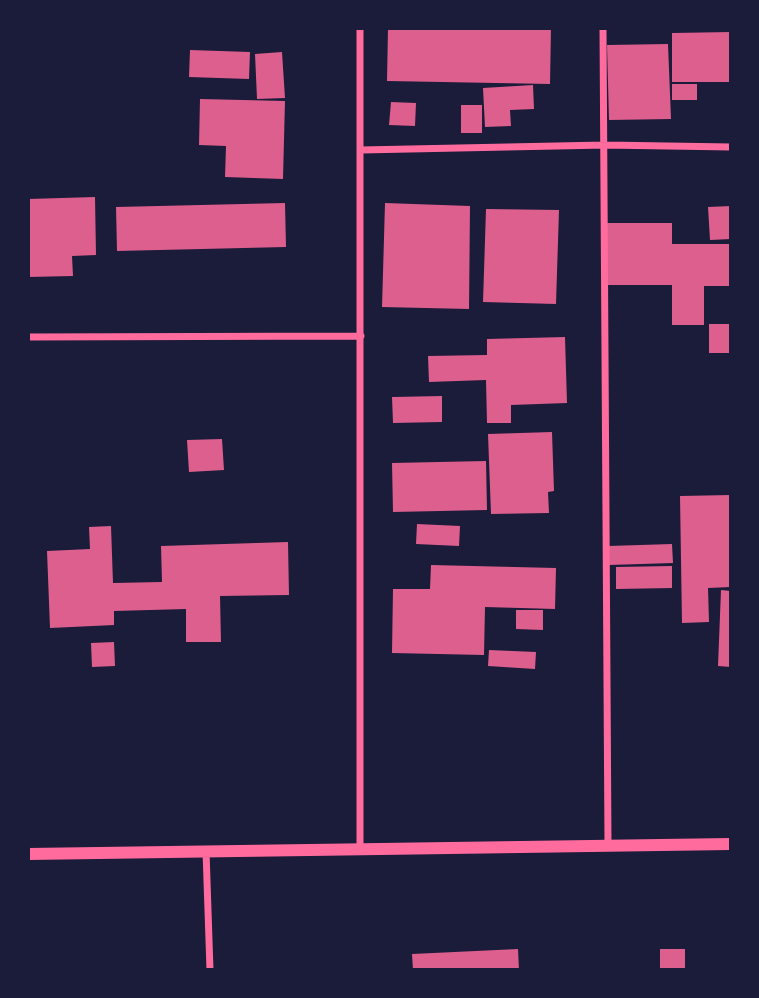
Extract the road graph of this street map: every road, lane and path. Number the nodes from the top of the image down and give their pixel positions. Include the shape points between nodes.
1 (360, 28) edge
2 (603, 28) edge
3 (606, 145) junction
4 (731, 147) edge
5 (361, 150) junction
6 (361, 336) junction
7 (28, 337) edge
8 (731, 844) edge
9 (608, 845) junction
10 (360, 848) junction
11 (206, 851) junction
12 (28, 854) edge
13 (210, 970) edge

1 - 5 street
2 - 3 street
3 - 4 street
3 - 5 street
3 - 9 street
5 - 6 street
6 - 7 street
6 - 10 street
8 - 9 street
9 - 10 street
10 - 11 street
11 - 12 street
11 - 13 street

